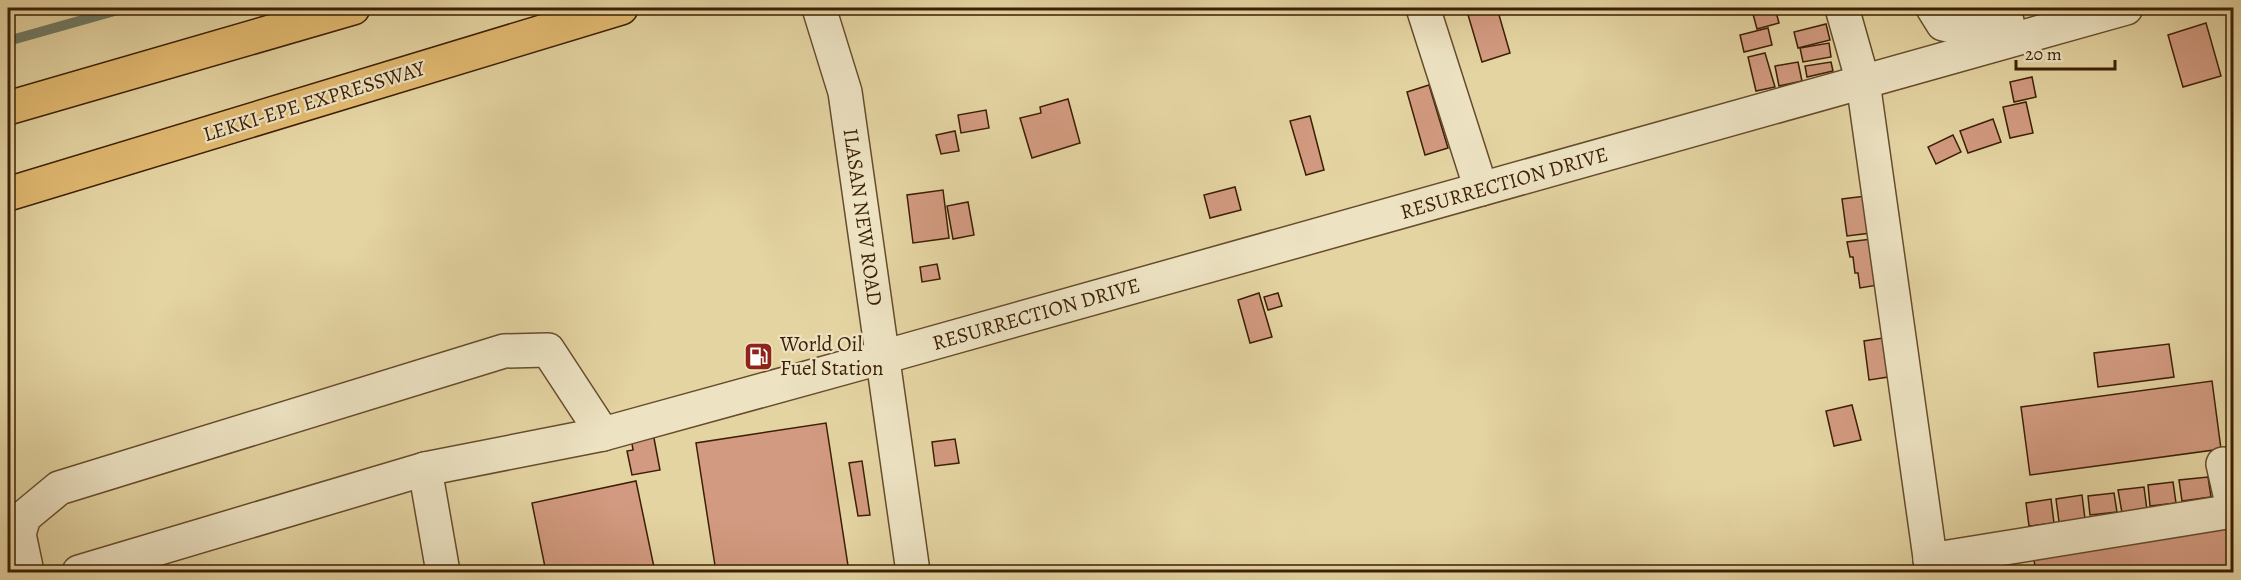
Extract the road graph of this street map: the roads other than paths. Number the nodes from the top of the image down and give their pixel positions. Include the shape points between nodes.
1 (353, 8) edge
2 (621, 8) edge
3 (819, 8) edge
4 (1423, 8) edge
5 (1842, 8) edge
6 (1933, 8) edge
7 (2058, 8) edge
8 (2126, 8) edge
9 (2019, 13) edge
10 (1863, 82) junction
11 (8, 108) edge
12 (1480, 189) junction
13 (8, 194) edge
14 (883, 357) junction
15 (603, 434) junction
16 (2223, 464) dead end
17 (425, 468) junction
18 (2233, 511) edge
19 (1931, 566) edge
20 (27, 573) edge
21 (79, 573) edge
22 (443, 573) edge
23 (914, 573) edge

1 - 11 highway
2 - 13 highway, LEKKI-EPE EXPRESSWAY
3 - 14 street, ILASAN NEW ROAD via 845,92
4 - 12 street
5 - 10 street
6 - 9 street via 1943,24 1969,30
7 - 9 street
8 - 10 street, RESURRECTION DRIVE
10 - 12 street, RESURRECTION DRIVE
10 - 19 street
12 - 14 street, RESURRECTION DRIVE
14 - 15 street, RESURRECTION DRIVE
14 - 23 street, ILASAN NEW ROAD
15 - 17 street, RESURRECTION DRIVE
15 - 20 street via 548,350 504,351 59,489 24,517 19,534
16 - 18 street
17 - 21 street, RESURRECTION DRIVE
17 - 22 street
18 - 19 street

